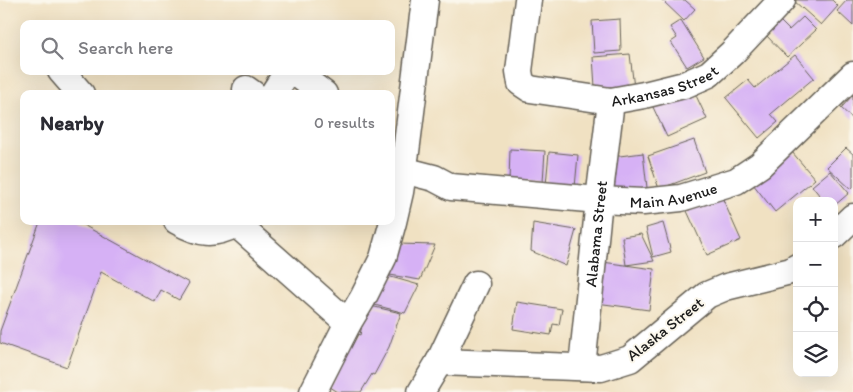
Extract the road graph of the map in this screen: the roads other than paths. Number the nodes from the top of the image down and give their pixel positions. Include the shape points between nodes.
1 (425, 0) edge
2 (528, 0) edge
3 (782, 0) edge
4 (64, 75) edge
5 (285, 75) edge
6 (298, 75) edge
7 (853, 75) edge
8 (77, 90) edge
9 (276, 90) edge
10 (319, 90) edge
11 (610, 101) junction
12 (400, 164) edge
13 (599, 200) junction
14 (395, 205) edge
15 (853, 217) edge
16 (186, 225) edge
17 (232, 225) edge
18 (237, 225) edge
19 (392, 225) edge
20 (838, 231) edge
21 (793, 269) edge
22 (476, 284) dead end
23 (348, 323) junction
24 (439, 362) junction
25 (582, 367) junction
26 (313, 392) edge
27 (421, 392) edge

1 - 12 street
2 - 11 street, Arkansas Street via 519,71 521,83 530,89
3 - 11 street, Arkansas Street via 709,74 644,96
4 - 8 street
5 - 9 street
6 - 10 street
7 - 13 street, Main Avenue via 760,165 736,181 681,198 643,202
11 - 13 street, Alabama Street
12 - 13 street, Main Avenue via 451,187
12 - 14 street
13 - 25 street, Alabama Street
15 - 20 street
16 - 17 street via 210,233
18 - 23 street
19 - 23 street via 383,258
21 - 25 street, Alaska Street via 708,295 630,359 601,368
22 - 24 street
23 - 26 street
24 - 25 street, Alaska Street
24 - 27 street

